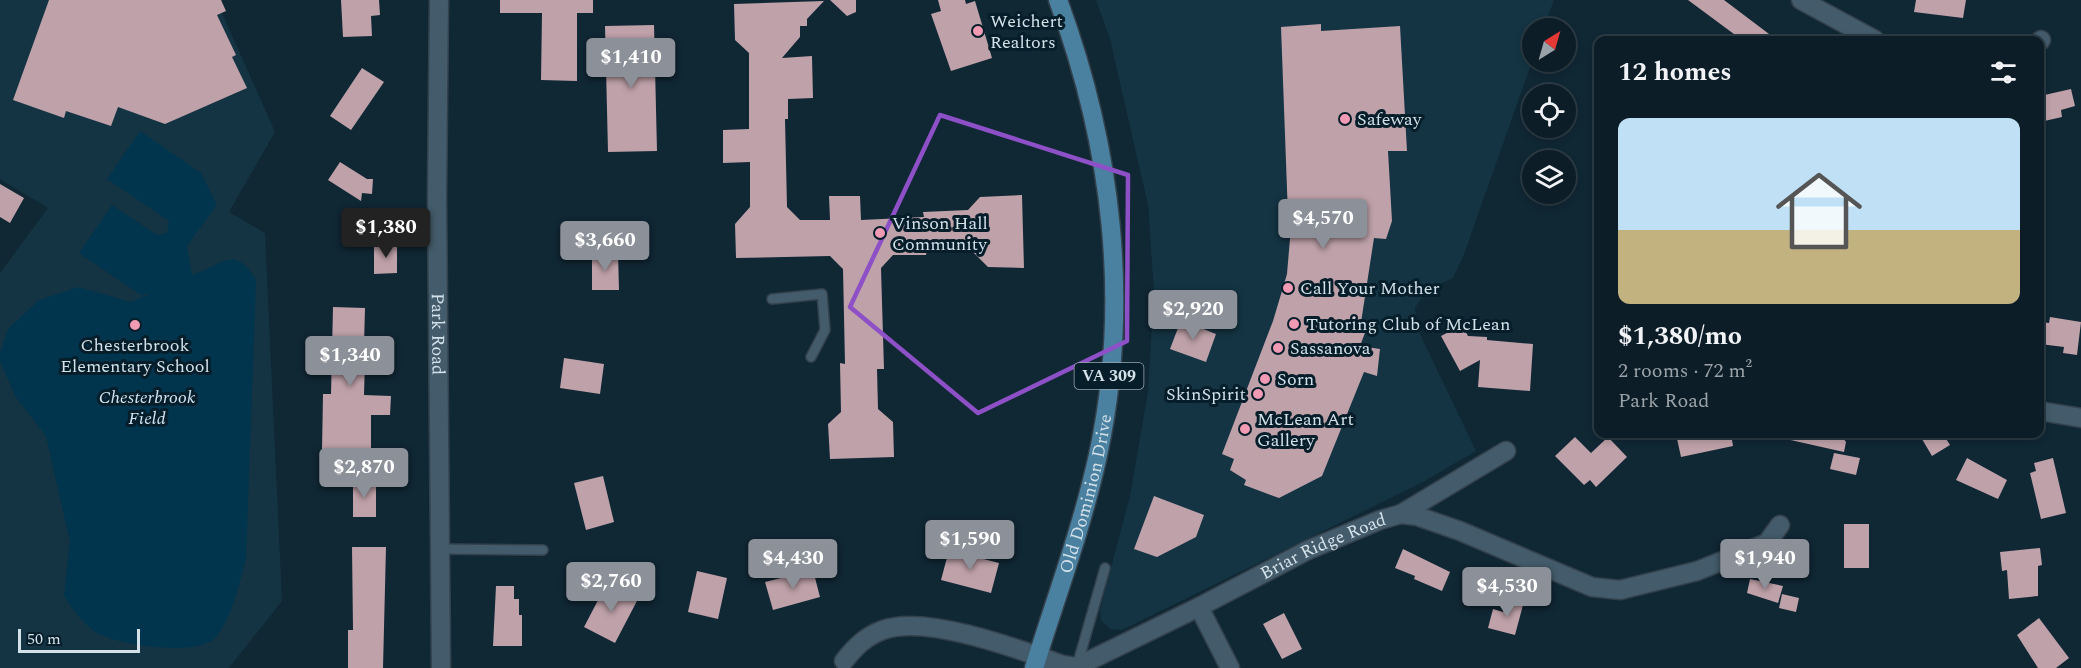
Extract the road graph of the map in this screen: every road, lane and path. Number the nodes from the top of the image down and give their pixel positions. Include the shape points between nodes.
1 (439, 0) edge
2 (1058, 0) edge
3 (1802, 0) edge
4 (1868, 36) edge
5 (772, 299) dead end
6 (811, 357) dead end
7 (2044, 412) edge
8 (2081, 418) edge
9 (1506, 451) dead end
10 (1401, 514) junction
11 (1780, 525) dead end
12 (439, 549) junction
13 (543, 550) dead end
14 (1106, 568) dead end
15 (1199, 607) junction
16 (844, 661) dead end
17 (1036, 662) edge
18 (1076, 667) edge
19 (441, 668) edge
20 (1230, 668) edge

1 - 12 street, Park Road
2 - 17 main road, Old Dominion Drive / VA 309 via 1099,139 1116,268 1108,392 1098,454 1068,567
3 - 4 street
5 - 6 lane via 822,294 825,330
7 - 8 street
9 - 10 street
10 - 11 street, Briar Ridge Road via 1460,531 1581,583 1613,590 1642,586 1747,553 1767,543
10 - 15 street, Briar Ridge Road via 1308,550
12 - 13 lane
12 - 19 street, Park Road
14 - 18 lane
15 - 18 street, Briar Ridge Road
15 - 20 street
16 - 17 street via 869,636 902,626 956,632
17 - 18 street

